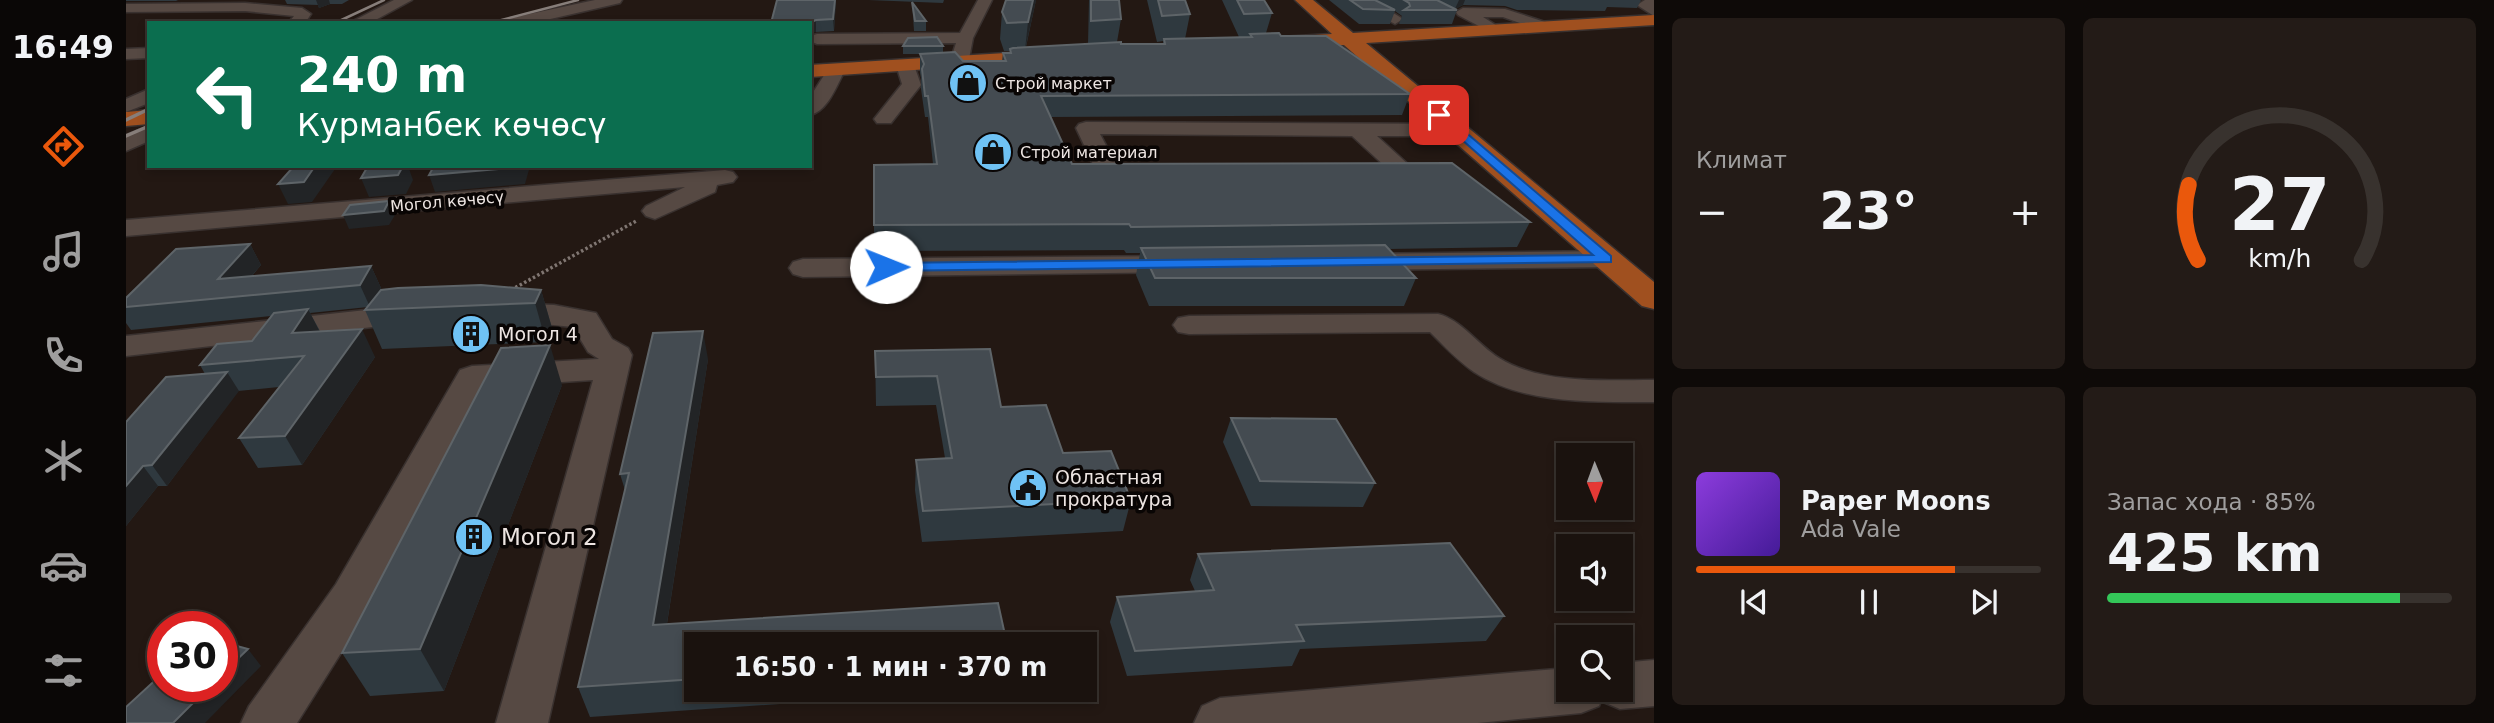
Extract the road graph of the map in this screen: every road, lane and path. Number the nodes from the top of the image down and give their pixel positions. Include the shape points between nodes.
1 (615, 0) edge
2 (985, 0) edge
3 (1303, 0) edge
4 (1342, 0) edge
5 (1654, 2) edge
6 (412, 3) edge
7 (251, 4) edge
8 (126, 8) edge
9 (1654, 12) edge
10 (394, 19) dead end
11 (1395, 19) edge
12 (912, 20) edge
13 (1654, 20) edge
14 (298, 21) edge
15 (362, 21) edge
16 (520, 21) edge
17 (1542, 26) junction
18 (1494, 29) junction
19 (896, 37) junction
20 (965, 38) junction
21 (817, 39) dead end
22 (1350, 39) junction
23 (1262, 44) edge
24 (147, 53) edge
25 (126, 54) edge
26 (1074, 54) edge
27 (959, 61) junction
28 (905, 65) junction
29 (836, 69) junction
30 (812, 71) edge
31 (147, 96) edge
32 (126, 106) edge
33 (812, 107) edge
34 (147, 117) edge
35 (126, 119) edge
36 (884, 119) dead end
37 (1357, 129) junction
38 (1457, 130) junction
39 (147, 133) edge
40 (126, 144) edge
41 (733, 172) edge
42 (1165, 176) edge
43 (1368, 176) edge
44 (654, 211) joint
45 (126, 228) edge
46 (1606, 259) junction
47 (1329, 262) edge
48 (1204, 264) edge
49 (803, 268) dead end
50 (1654, 299) edge
51 (476, 310) joint
52 (438, 311) edge
53 (1189, 325) dead end
54 (126, 346) edge
55 (613, 368) junction
56 (1654, 391) edge
57 (1654, 683) edge
58 (1633, 685) edge
59 (1556, 692) edge
60 (267, 723) edge
61 (522, 723) edge
62 (1220, 723) edge

1 - 16 street
2 - 20 street
3 - 22 main road
4 - 11 street via 1372,6
5 - 9 street via 1644,5
6 - 10 street
6 - 15 street
7 - 8 street
7 - 14 lane via 302,12
12 - 19 street
13 - 17 main road
17 - 18 main road
17 - 18 street via 1505,13 1463,12
18 - 22 main road
19 - 20 street
19 - 21 street
20 - 27 street
22 - 23 main road
22 - 38 main road
24 - 25 street
26 - 27 main road
27 - 28 main road
28 - 29 main road
28 - 36 street via 912,85
29 - 30 main road
29 - 33 street
31 - 32 street
34 - 35 main road
37 - 38 street
37 - 42 street via 1086,128 1111,177
37 - 43 street via 1409,176
38 - 46 main road
39 - 40 street
41 - 44 street
41 - 45 street, Могол көчөсү
44 - 51 path
46 - 47 street
46 - 50 main road
48 - 49 street
51 - 55 street via 585,320 599,345 616,355
52 - 54 street
53 - 56 street via 1438,323 1503,374 1598,391
55 - 60 street via 472,377 352,597
55 - 61 street
57 - 58 street
59 - 62 street

